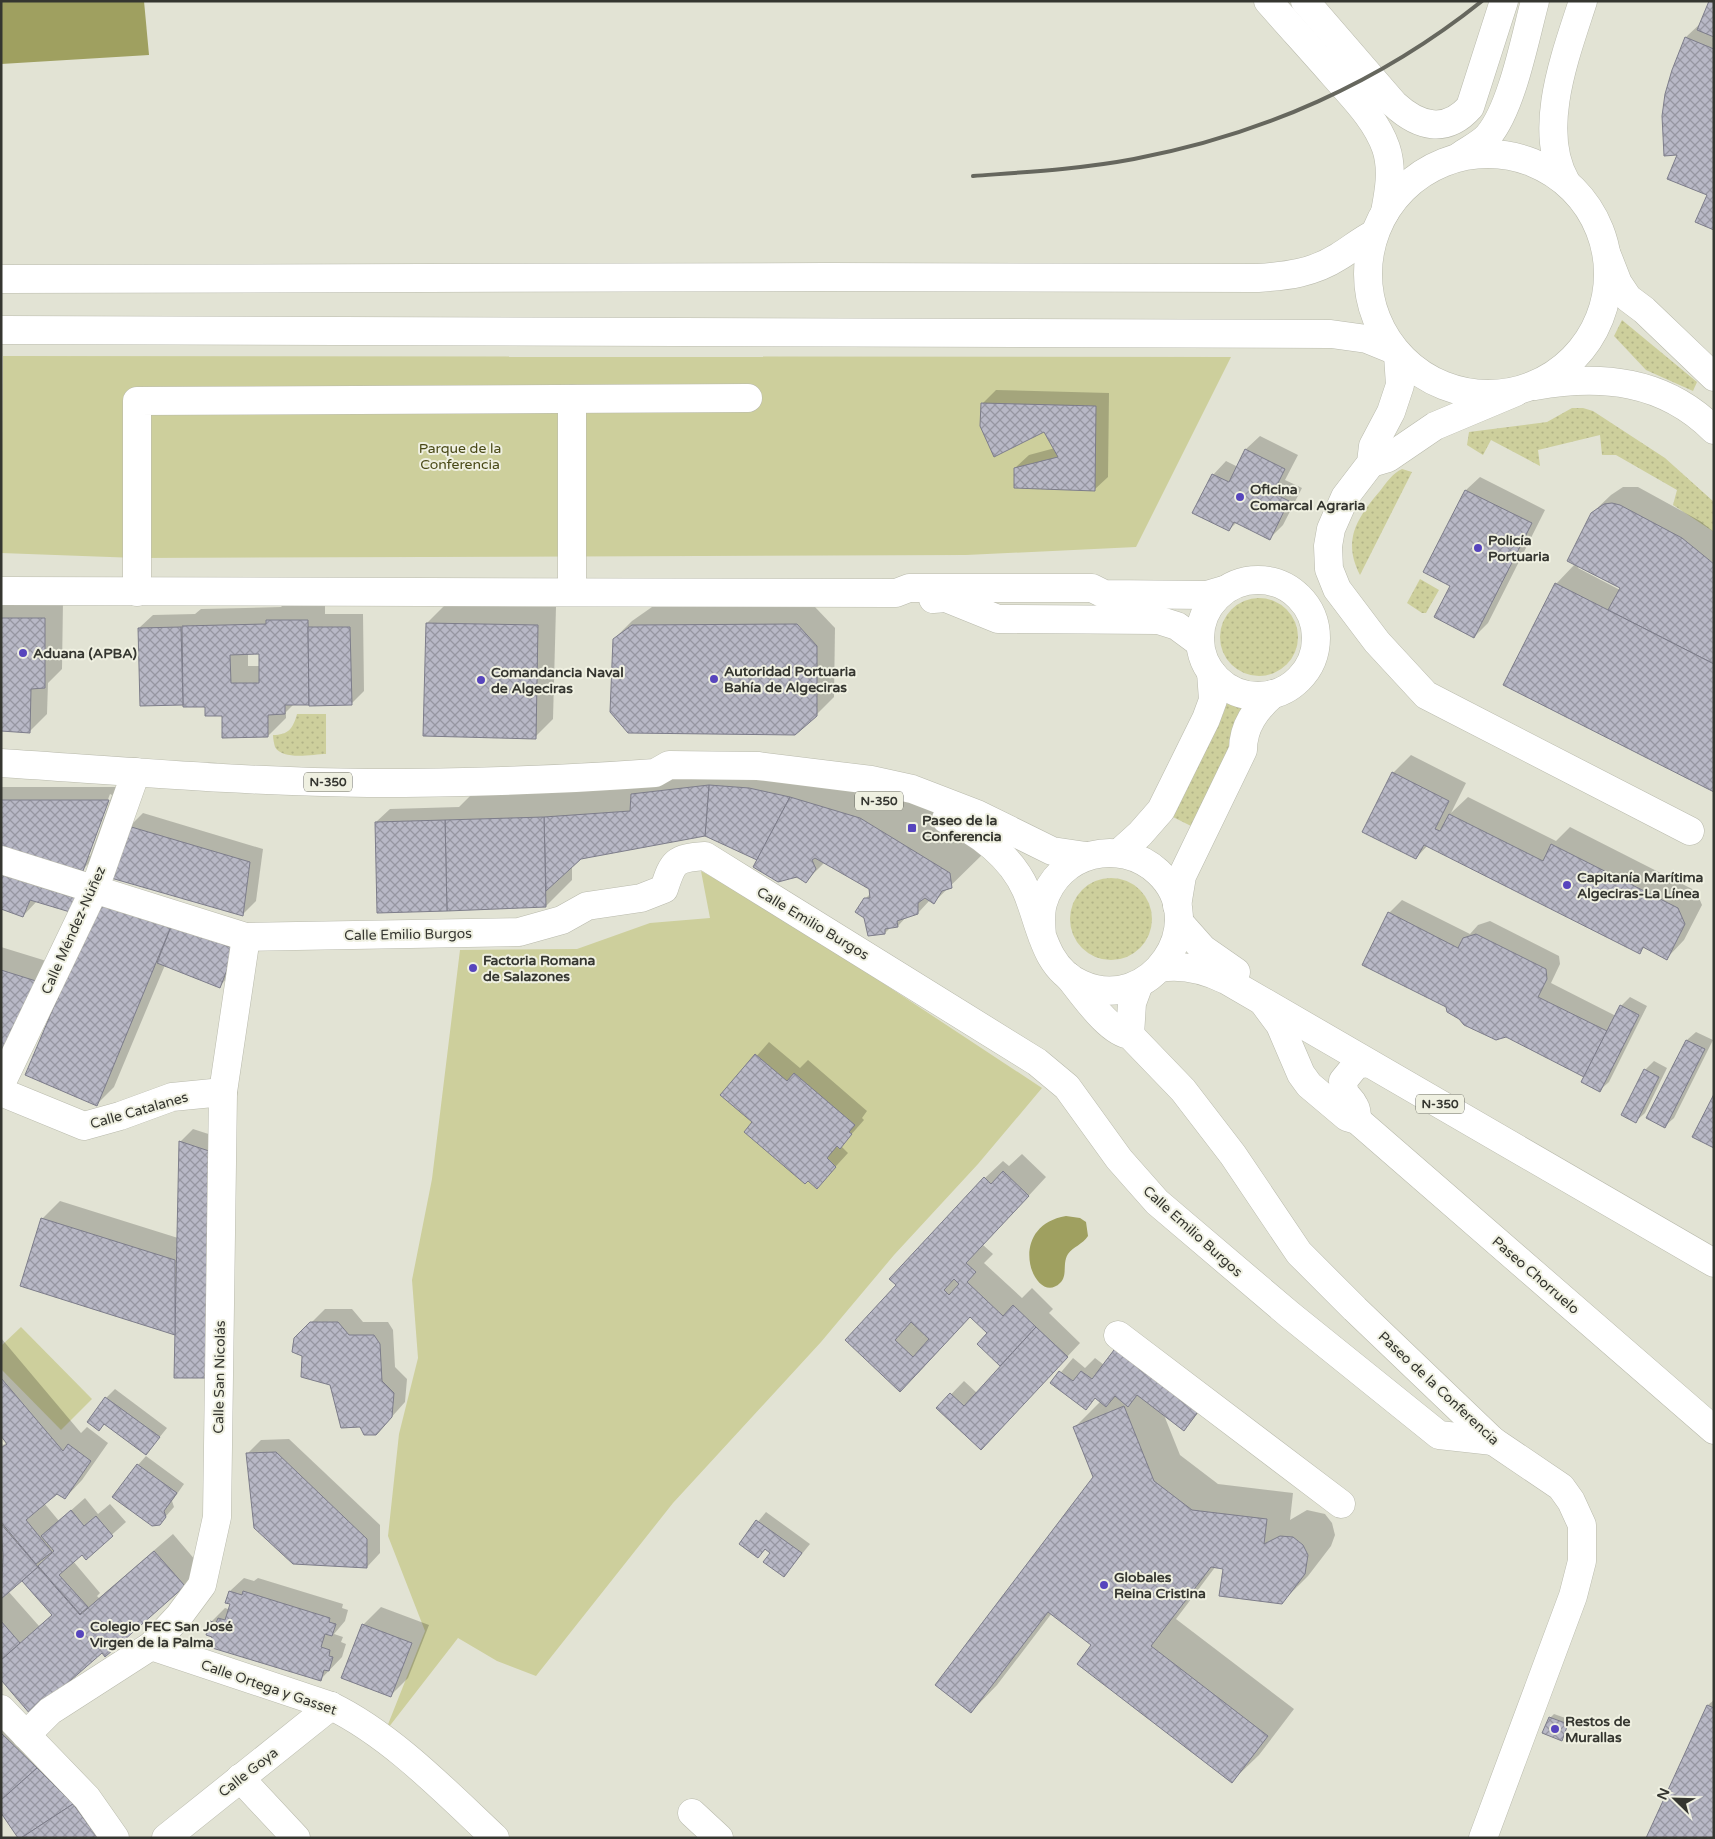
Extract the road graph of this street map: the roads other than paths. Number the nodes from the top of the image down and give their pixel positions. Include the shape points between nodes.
1 (1268, 1) edge
2 (1305, 1) edge
3 (1504, 1) edge
4 (1535, 1) edge
5 (1583, 1) edge
6 (1459, 157) junction
7 (1566, 182) junction
8 (1379, 223) junction
9 (1607, 255) junction
10 (1, 279) edge
11 (1, 330) edge
12 (1396, 352) junction
13 (1714, 377) edge
14 (1525, 388) junction
15 (748, 398) dead end
16 (572, 399) junction
17 (1714, 430) edge
18 (1371, 463) junction
19 (1224, 590) junction
20 (1, 591) edge
21 (572, 591) junction
22 (137, 592) junction
23 (896, 593) junction
24 (1200, 643) junction
25 (1210, 672) junction
26 (1273, 694) junction
27 (1, 762) edge
28 (136, 772) junction
29 (655, 773) junction
30 (1690, 831) dead end
31 (1119, 853) junction
32 (1086, 856) junction
33 (1, 860) edge
34 (95, 888) junction
35 (1178, 914) junction
36 (246, 936) junction
37 (1042, 936) junction
38 (1160, 968) junction
39 (1069, 978) junction
40 (1138, 984) junction
41 (1263, 1002) junction
42 (1130, 1035) junction
43 (1368, 1064) junction
44 (1, 1084) edge
45 (1, 1092) edge
46 (223, 1092) junction
47 (1357, 1120) junction
48 (1714, 1248) edge
49 (1714, 1263) edge
50 (1118, 1335) dead end
51 (1714, 1430) edge
52 (1493, 1441) junction
53 (1341, 1504) dead end
54 (151, 1646) junction
55 (331, 1706) junction
56 (1, 1709) edge
57 (26, 1735) junction
58 (240, 1778) junction
59 (692, 1813) dead end
60 (115, 1838) edge
61 (166, 1838) edge
62 (296, 1838) edge
63 (495, 1838) edge
64 (719, 1838) edge
65 (1483, 1838) edge

1 - 8 main road via 1346,88 1378,130 1386,149 1390,187
2 - 3 main road via 1394,104 1419,121 1442,126 1461,117 1470,107
4 - 6 main road via 1509,94 1498,119 1488,137
5 - 7 main road via 1560,81 1553,119 1553,150 1557,167
6 - 7 main road via 1504,154 1527,159
6 - 8 main road via 1416,177 1399,193
7 - 9 main road via 1593,215
8 - 10 main road via 1339,257 1318,268 1290,276 1258,278
8 - 12 main road via 1368,266 1368,288 1372,310
9 - 13 main road via 1628,298
9 - 14 main road via 1606,299 1589,339 1562,369
11 - 12 main road via 1331,334 1367,339
12 - 14 main road via 1414,370 1452,390 1494,395
12 - 18 main road via 1400,385 1391,412 1373,446
14 - 17 main road via 1606,379 1667,396 1688,407
14 - 18 main road via 1436,426 1388,458
15 - 16 main road
16 - 21 main road
16 - 22 main road via 137,401
18 - 30 main road via 1338,511 1328,546 1329,569 1337,589 1355,614 1410,681 1426,695
19 - 23 main road via 1207,595 1104,594 1092,588 909,588
19 - 24 main road via 1205,614 1200,628
19 - 26 main road via 1252,580 1282,584 1295,592 1313,617 1316,648 1311,662 1292,686
20 - 22 main road
21 - 22 main road
21 - 23 main road
23 - 24 main road via 908,600 946,598 998,619 1158,620 1177,626
24 - 25 main road
25 - 26 main road via 1221,683 1248,696
25 - 31 main road via 1213,700 1161,810
26 - 35 main road via 1258,708 1243,736 1243,750 1182,876
27 - 28 main road, N-350
28 - 29 main road, N-350 via 368,783 554,780
28 - 34 main road, Calle Méndez-Núñez
29 - 32 main road, N-350 via 669,765 758,766 871,780 912,789 977,814 1052,851
29 - 37 main road, N-350 via 669,780 757,780 835,792 956,823 983,839 1006,861 1025,888
31 - 32 main road, N-350
31 - 35 main road, N-350 via 1136,857 1156,871 1171,890
32 - 37 main road, N-350 via 1059,874 1049,888 1040,920
33 - 34 main road, Calle Emilio Burgos
34 - 36 main road, Calle Emilio Burgos
34 - 44 main road, Calle Méndez-Núñez
35 - 38 main road, N-350 via 1176,939
35 - 48 main road, N-350 via 1203,950 1233,970
36 - 46 main road, Calle San Nicolás
36 - 52 main road, Calle Emilio Burgos via 520,932 562,920 587,906 641,898 664,889 671,866 682,858 704,856 1037,1062 1067,1087 1118,1160 1157,1202 1290,1315 1439,1434
37 - 39 main road, N-350 via 1047,952
38 - 40 main road, N-350
38 - 41 main road, N-350 via 1173,966 1201,970 1226,980
39 - 40 main road, N-350 via 1088,987 1110,991
39 - 42 main road, Paseo de la Conferencia via 1108,1022 1122,1034
40 - 42 main road via 1132,1003
41 - 43 main road, N-350
41 - 47 main road, Paseo Chorruelo via 1276,1020 1309,1085 1347,1117
42 - 52 main road, Paseo de la Conferencia via 1183,1090 1233,1155 1299,1253 1354,1310
43 - 47 main road, Paseo Chorruelo via 1356,1065 1343,1081 1346,1098 1356,1107
43 - 49 main road, N-350
45 - 46 main road, Calle Catalanes via 84,1126 172,1097
46 - 54 main road, Calle San Nicolás via 217,1517 202,1585
47 - 51 main road, Paseo Chorruelo
50 - 53 main road
52 - 65 main road, Paseo de la Conferencia via 1561,1487 1572,1501 1582,1525 1584,1541 1573,1596
54 - 55 main road, Calle Ortega y Gasset
54 - 57 main road, Calle San Nicolás via 50,1711
55 - 58 main road, Calle Goya
55 - 63 main road, Calle Ortega y Gasset via 357,1719 426,1773
56 - 57 main road
57 - 60 main road via 87,1798
58 - 61 main road, Calle Goya
58 - 62 main road
59 - 64 main road

